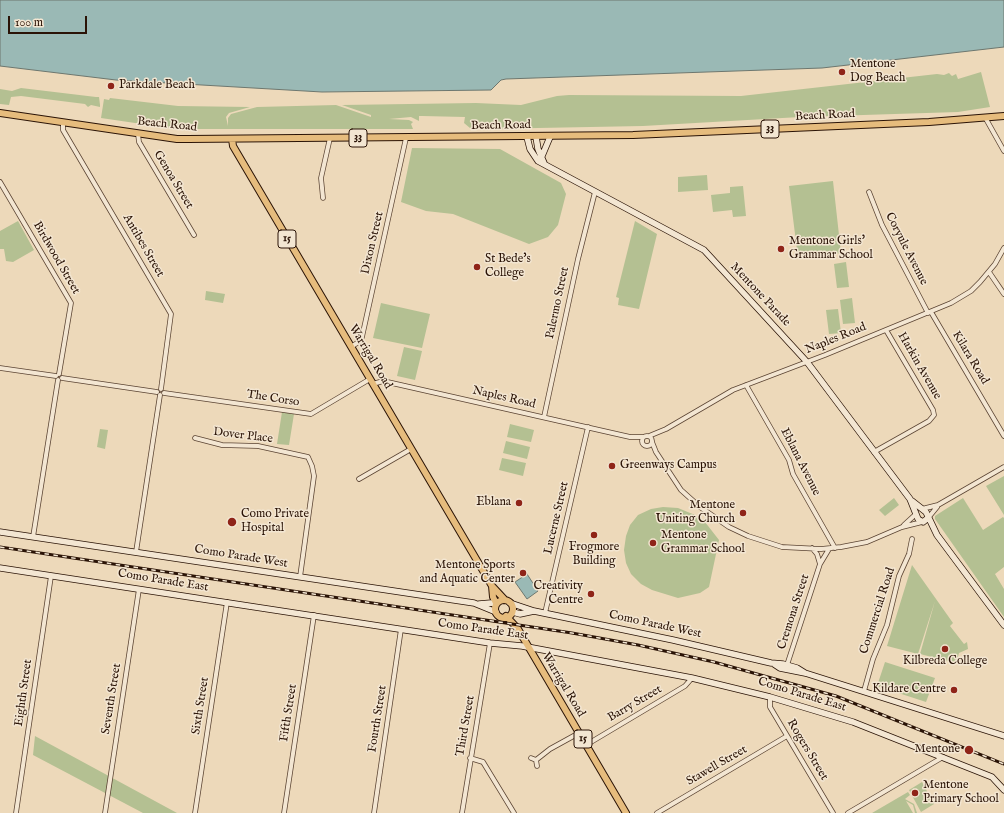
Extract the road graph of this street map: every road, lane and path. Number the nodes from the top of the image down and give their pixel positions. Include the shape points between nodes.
1 (0, 113) edge
2 (1004, 116) edge
3 (986, 119) junction
4 (64, 123) junction
5 (138, 134) junction
6 (527, 137) junction
7 (536, 137) junction
8 (550, 137) junction
9 (330, 138) junction
10 (406, 138) junction
11 (232, 139) junction
12 (1004, 150) edge
13 (542, 156) junction
14 (544, 163) junction
15 (0, 182) edge
16 (595, 192) junction
17 (869, 192) dead end
18 (323, 198) dead end
19 (194, 235) dead end
20 (1004, 248) edge
21 (1004, 256) edge
22 (997, 262) junction
23 (989, 272) junction
24 (1004, 294) edge
25 (930, 313) junction
26 (886, 330) junction
27 (351, 347) junction
28 (807, 362) junction
29 (0, 368) edge
30 (59, 377) junction
31 (372, 382) junction
32 (746, 385) junction
33 (160, 392) junction
34 (544, 417) junction
35 (588, 427) junction
36 (1004, 436) edge
37 (630, 437) junction
38 (644, 437) junction
39 (195, 438) dead end
40 (651, 439) junction
41 (643, 443) junction
42 (648, 446) junction
43 (411, 449) junction
44 (656, 452) junction
45 (874, 452) junction
46 (1004, 466) edge
47 (359, 479) dead end
48 (910, 499) junction
49 (938, 505) junction
50 (922, 509) junction
51 (916, 514) junction
52 (925, 520) junction
53 (902, 527) junction
54 (0, 532) edge
55 (33, 537) junction
56 (912, 539) dead end
57 (812, 548) junction
58 (835, 548) junction
59 (829, 549) junction
60 (136, 552) junction
61 (820, 564) junction
62 (0, 568) edge
63 (51, 576) junction
64 (300, 577) junction
65 (492, 586) junction
66 (139, 589) junction
67 (227, 602) junction
68 (508, 602) junction
69 (478, 604) junction
70 (496, 604) junction
71 (534, 611) junction
72 (496, 612) junction
73 (513, 613) junction
74 (545, 613) junction
75 (314, 615) junction
76 (506, 616) junction
77 (1004, 625) edge
78 (401, 628) junction
79 (518, 630) junction
80 (490, 643) junction
81 (528, 647) junction
82 (772, 663) junction
83 (787, 665) junction
84 (805, 673) junction
85 (692, 678) junction
86 (864, 691) junction
87 (770, 697) junction
88 (579, 733) junction
89 (787, 736) junction
90 (1004, 736) edge
91 (586, 745) junction
92 (943, 757) junction
93 (470, 758) junction
94 (537, 766) dead end
95 (1004, 790) edge
96 (16, 813) edge
97 (105, 813) edge
98 (195, 813) edge
99 (284, 813) edge
100 (374, 813) edge
101 (462, 813) edge
102 (514, 813) edge
103 (626, 813) edge
104 (657, 813) edge
105 (833, 813) edge
106 (848, 813) edge

1 - 4 main road, Beach Road / 33
2 - 3 main road, Beach Road / 33
3 - 8 main road, Beach Road / 33
3 - 12 street
4 - 5 main road, Beach Road / 33
4 - 33 street, Antibes Street via 63,130 171,314
5 - 11 main road, Beach Road / 33 via 177,139
5 - 19 street, Genoa Street via 139,142
6 - 7 main road, Beach Road / 33
6 - 10 main road, Beach Road / 33
6 - 14 street, Mentone Parade via 531,152 538,161
7 - 8 main road, Beach Road / 33
7 - 13 street
8 - 13 street
9 - 10 main road, Beach Road / 33
9 - 11 main road, Beach Road / 33
9 - 18 street via 321,178
10 - 27 street, Dixon Street via 362,337
11 - 27 main road, Warrigal Road / 15 via 233,146
13 - 14 street
14 - 16 street, Mentone Parade
15 - 30 street, Birdwood Street via 71,303
16 - 28 street, Mentone Parade via 704,250
16 - 34 street, Palermo Street
17 - 25 street, Coryule Avenue via 882,225
20 - 22 street, Naples Road
21 - 22 street
22 - 23 street, Naples Road
23 - 24 street
23 - 25 street, Naples Road via 960,298
25 - 26 street, Naples Road
25 - 36 street, Kilara Road
26 - 28 street, Naples Road
26 - 45 street, Harkin Avenue via 933,410 934,416
27 - 31 main road, Warrigal Road / 15
28 - 32 street, Naples Road
28 - 45 street, Mentone Parade
29 - 30 street, The Corso
30 - 33 street, The Corso
30 - 55 street, Birdwood Street
31 - 33 street, The Corso via 311,414
31 - 34 street, Naples Road via 383,381
31 - 43 main road, Warrigal Road / 15
32 - 40 street, Naples Road via 733,390
32 - 58 street, Eblana Avenue
33 - 60 street, Antibes Street
34 - 35 street, Naples Road
35 - 37 street, Naples Road
35 - 74 street, Lucerne Street
37 - 38 street, Naples Road
37 - 41 street, Naples Road
38 - 40 street, Naples Road
38 - 41 street
39 - 64 street, Dover Place via 222,445 258,446 308,457 314,476
40 - 42 street
40 - 44 street
41 - 42 street, Naples Road
42 - 44 street, Naples Road
43 - 47 street
43 - 65 main road, Warrigal Road / 15
44 - 57 street via 681,490 717,520 748,536 782,547
45 - 48 street, Mentone Parade
46 - 49 street
48 - 50 street, Mentone Parade
48 - 51 street, Mentone Parade
49 - 50 street
49 - 52 street
50 - 51 street
50 - 52 street via 927,513
51 - 52 street via 918,520
51 - 53 street
52 - 53 street
52 - 77 street
53 - 58 street via 867,542
54 - 55 street, Como Parade West
55 - 60 street, Como Parade West
56 - 86 street, Commercial Road via 887,625 872,659
57 - 59 street
57 - 61 street, Cremona Street
58 - 59 street
59 - 61 street, Cremona Street
60 - 64 street, Como Parade West
61 - 83 street, Cremona Street
62 - 63 street, Como Parade East
63 - 66 street, Como Parade East
63 - 96 street, Eighth Street
64 - 69 street, Como Parade West
65 - 68 main road, Warrigal Road / 15
65 - 70 main road, Warrigal Road / 15
66 - 67 street, Como Parade East
66 - 97 street, Seventh Street
67 - 75 street, Como Parade East
67 - 98 street, Sixth Street
68 - 70 main road
68 - 71 street, Como Parade West
68 - 73 main road, 15
69 - 70 street, Como Parade West
69 - 72 street, Como Parade West
70 - 72 main road, 15
71 - 73 street, Como Parade West
71 - 74 street, Como Parade West
72 - 76 main road, 15
73 - 76 main road
73 - 79 main road, Warrigal Road / 15
74 - 82 street, Como Parade West
75 - 78 street, Como Parade East
75 - 99 street, Fifth Street
76 - 79 main road, Warrigal Road / 15
78 - 80 street, Como Parade East
78 - 100 street, Fourth Street
79 - 81 main road, Warrigal Road / 15
80 - 81 street, Como Parade East
80 - 93 street, Third Street
81 - 85 street, Como Parade East
81 - 88 main road, Warrigal Road / 15
82 - 83 street, Como Parade West
82 - 84 street, Como Parade West via 780,668
83 - 84 street, Como Parade West
84 - 86 street, Como Parade West
85 - 87 street, Como Parade East
85 - 91 street, Barry Street via 685,686
86 - 90 street, Como Parade West
87 - 89 street, Rogers Street via 770,707
87 - 92 street, Como Parade East via 853,722
88 - 91 main road, Warrigal Road / 15
88 - 94 street via 534,759
89 - 104 street, Stawell Street
89 - 105 street, Rogers Street
91 - 103 main road, Warrigal Road / 15
92 - 95 street, Como Parade East via 996,780
92 - 106 street
93 - 101 street, Third Street
93 - 102 street via 483,762

